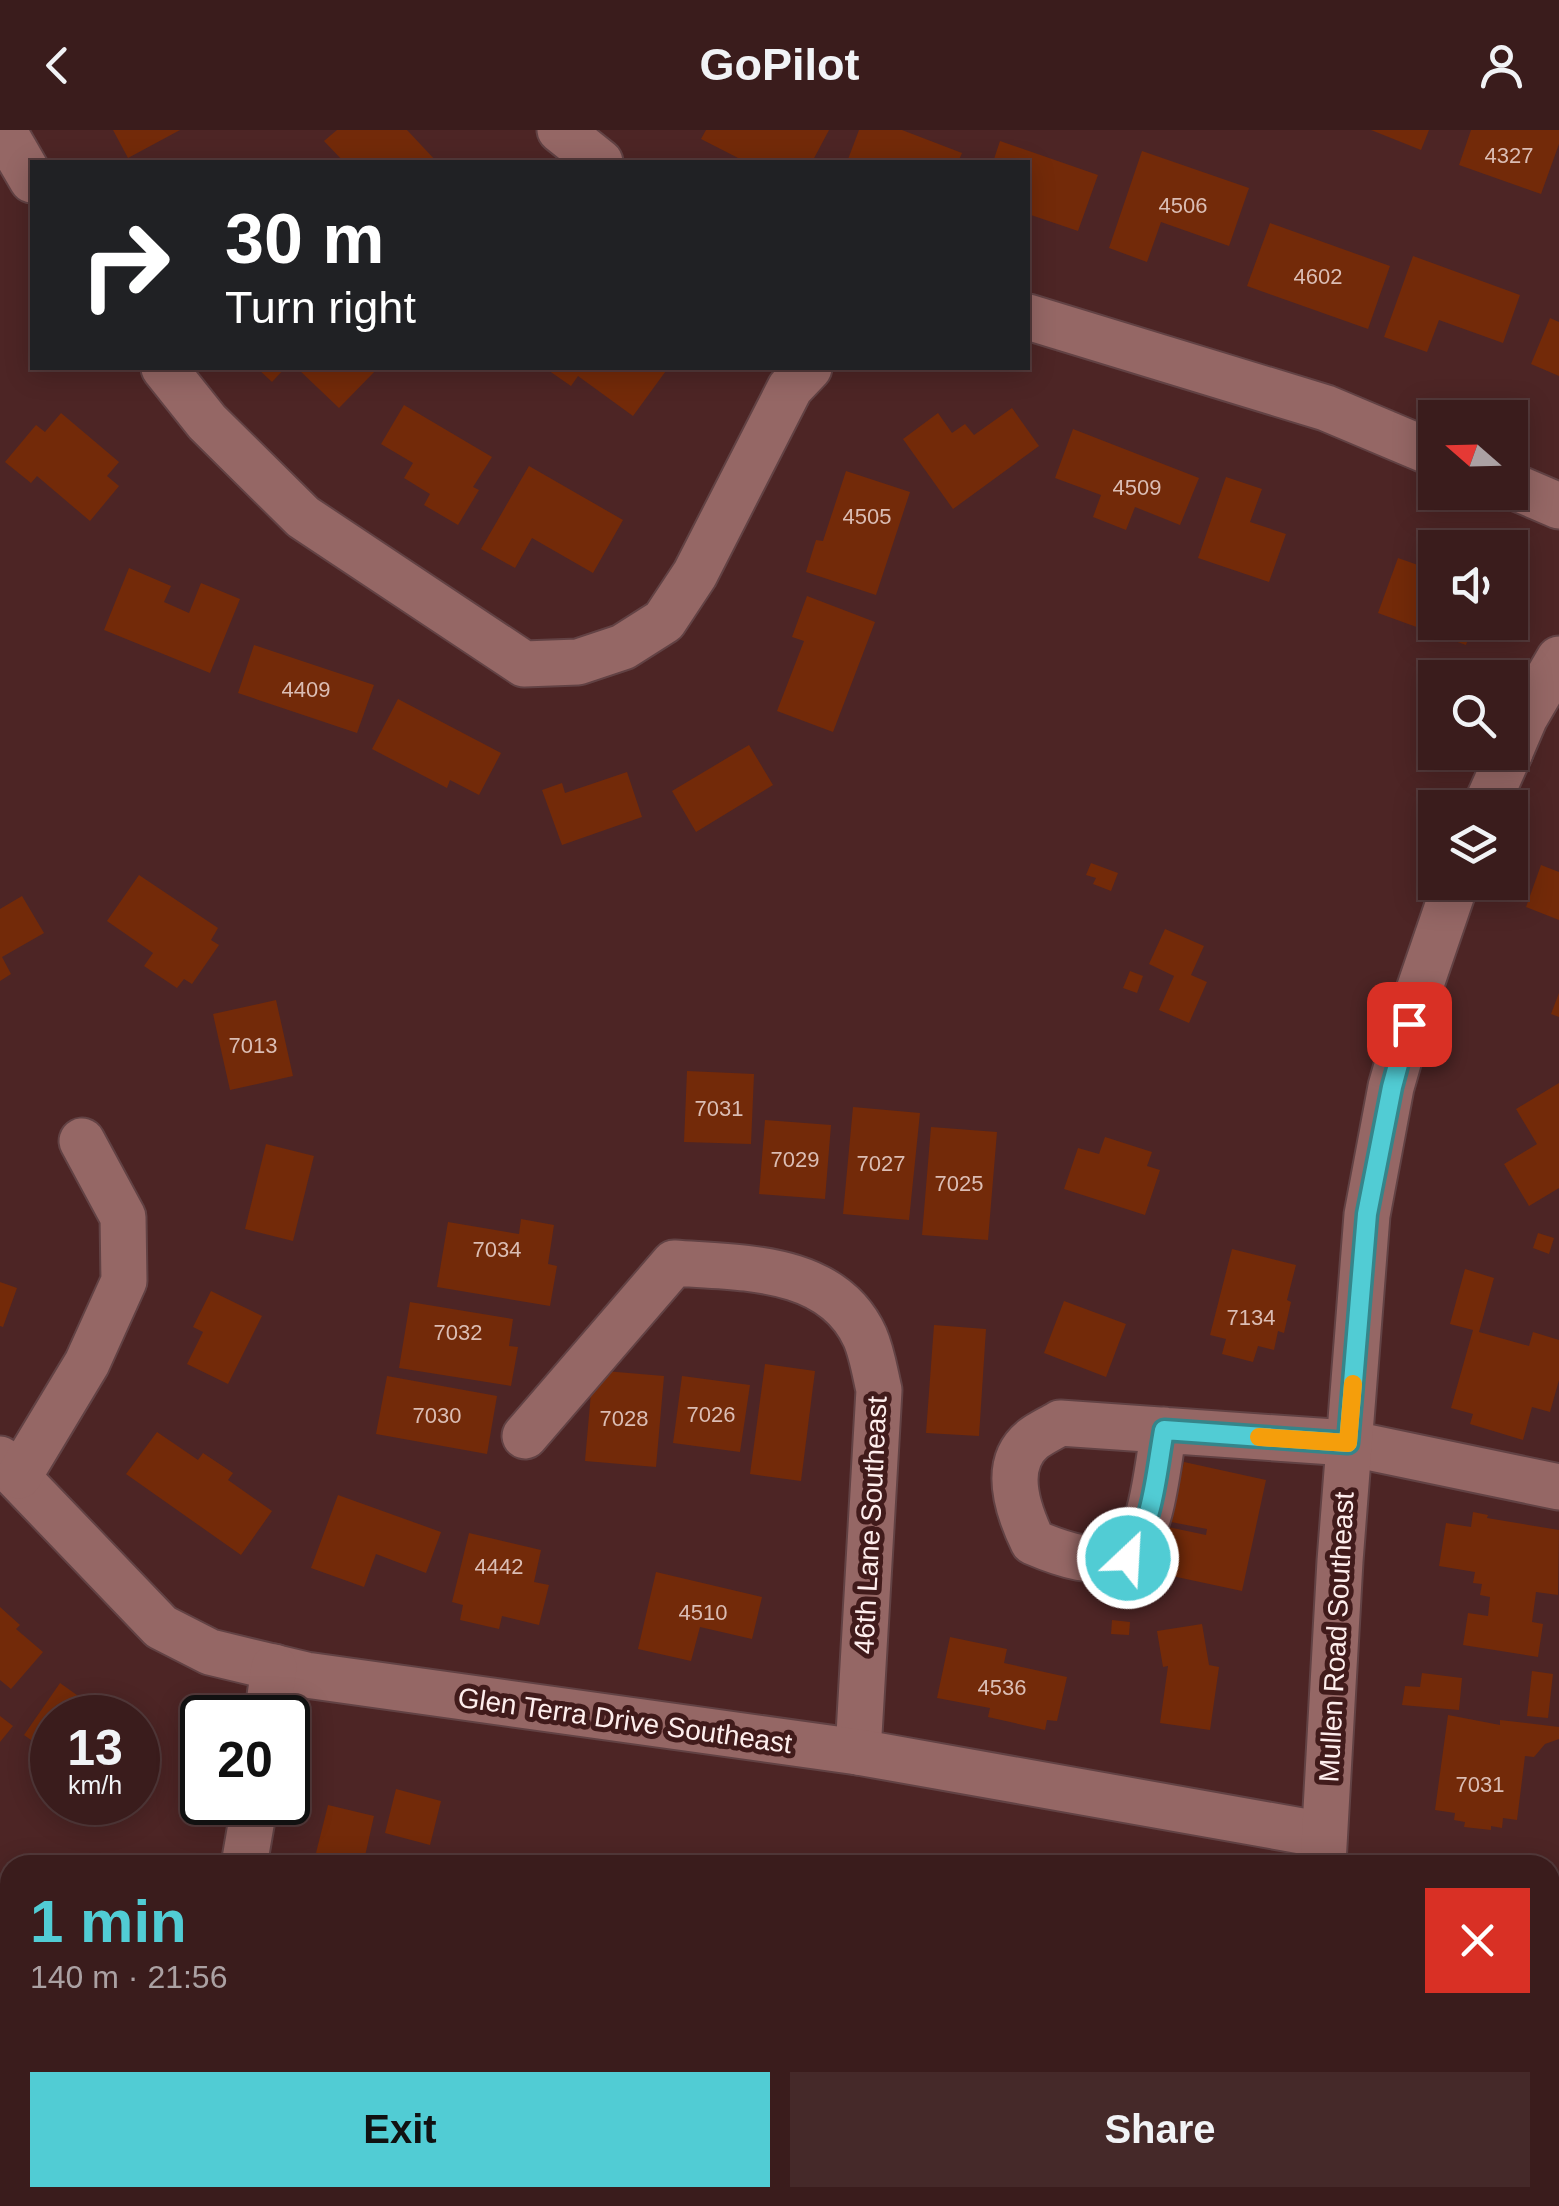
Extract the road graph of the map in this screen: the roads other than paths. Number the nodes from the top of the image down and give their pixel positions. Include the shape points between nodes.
1 (560, 130) edge
2 (3, 142) edge
3 (598, 160) edge
4 (30, 177) edge
5 (1030, 318) edge
6 (166, 370) edge
7 (807, 370) edge
8 (1418, 447) edge
9 (1528, 493) edge
10 (1559, 506) edge
11 (1559, 659) edge
12 (1528, 713) edge
13 (1450, 900) edge
14 (82, 1140) dead end
15 (1164, 1430) dead end
16 (524, 1436) dead end
17 (1348, 1443) junction
18 (9, 1468) edge
19 (1559, 1488) edge
20 (274, 1668) junction
21 (270, 1695) edge
22 (858, 1752) junction
23 (251, 1825) edge
24 (1324, 1850) edge
25 (246, 1855) edge

1 - 3 street
2 - 4 street
5 - 8 street via 1326,408
6 - 7 street via 303,517 524,664 578,662 622,647 664,621 790,388
9 - 10 street
11 - 12 street
13 - 17 street, Mullen Road Southeast via 1392,1087 1367,1214
14 - 18 street via 124,1218 124,1281 87,1363
15 - 17 street
16 - 22 street, 46th Lane Southeast via 674,1263 769,1270 830,1294 866,1340 879,1390
17 - 19 street
17 - 24 street, Mullen Road Southeast
18 - 20 street, Glen Terra Drive Southeast via 161,1627 210,1652
20 - 21 street
20 - 22 street, Glen Terra Drive Southeast
22 - 24 street, Glen Terra Drive Southeast
23 - 25 street

